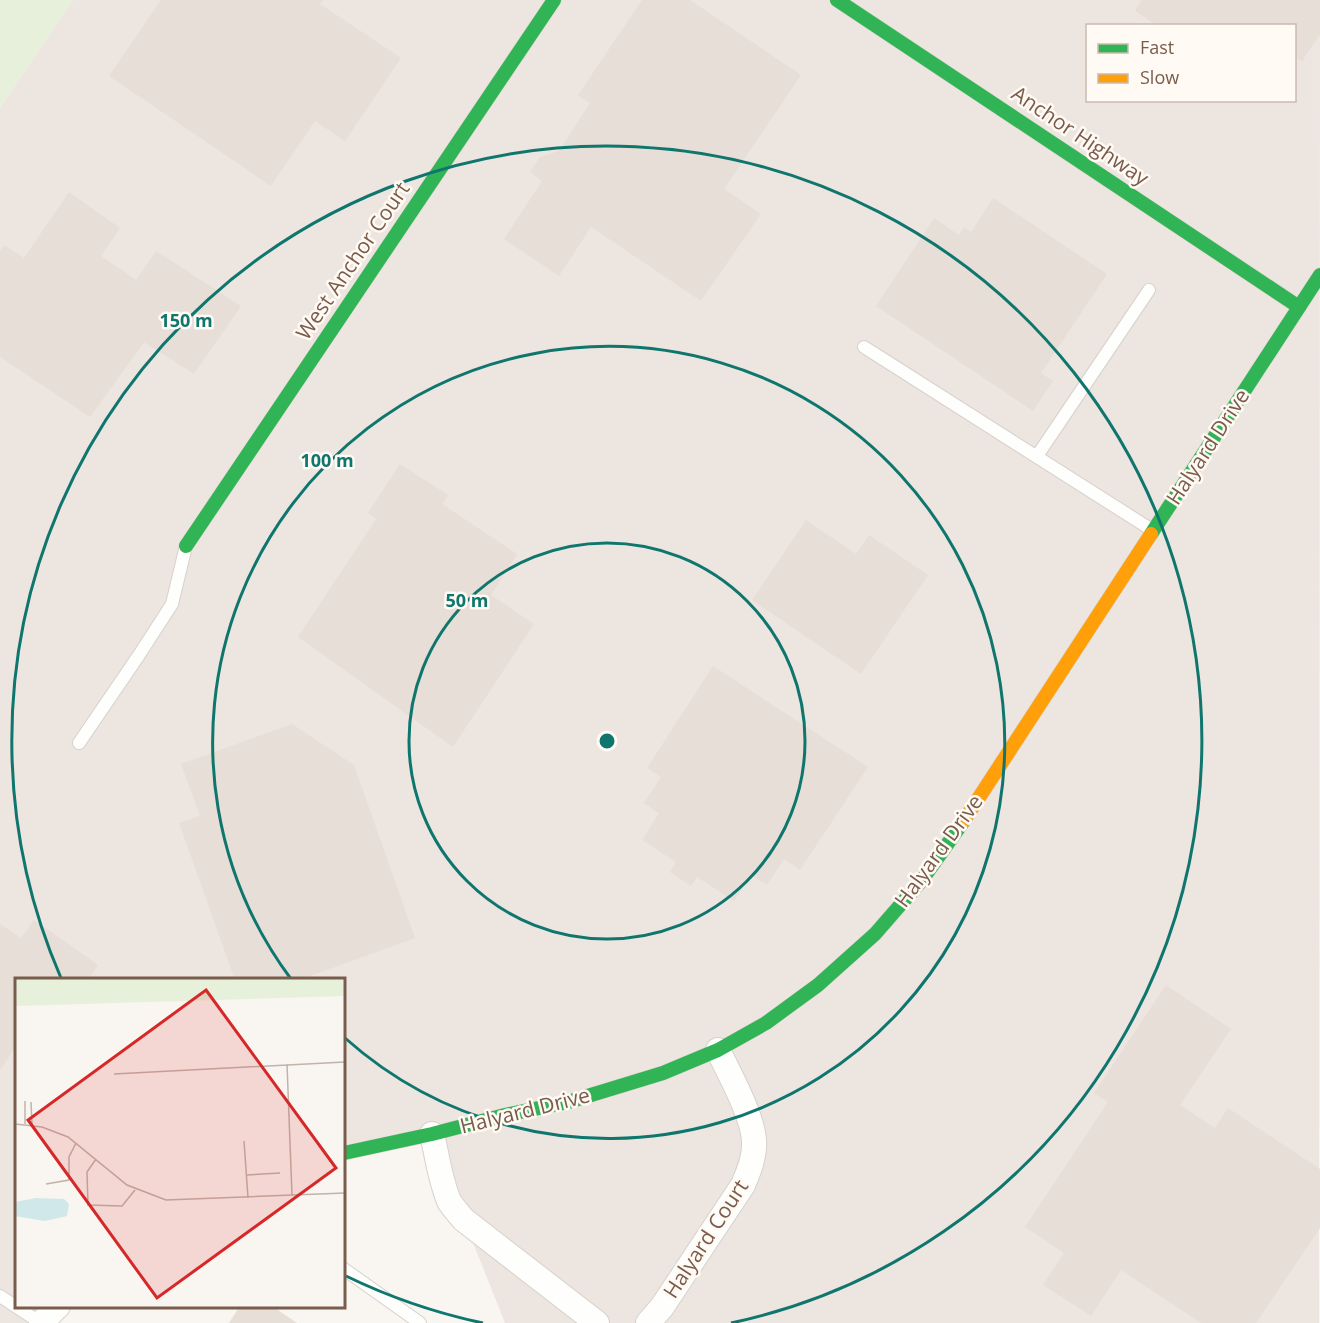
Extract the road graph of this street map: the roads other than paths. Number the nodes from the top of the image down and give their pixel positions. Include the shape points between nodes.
1 (554, 0) edge
2 (837, 0) edge
3 (1320, 275) edge
4 (1149, 290) dead end
5 (1299, 307) junction
6 (864, 346) dead end
7 (1037, 456) junction
8 (1153, 531) junction
9 (186, 546) joint
10 (79, 742) dead end
11 (718, 1050) junction
12 (432, 1134) junction
13 (345, 1153) edge
14 (345, 1270) edge
15 (0, 1296) edge
16 (15, 1306) edge
17 (18, 1308) edge
18 (56, 1308) edge
19 (41, 1323) edge
20 (420, 1323) edge
21 (597, 1323) edge
22 (648, 1323) edge

1 - 9 street, West Anchor Court
2 - 5 street, Anchor Highway
3 - 5 street, Halyard Drive
4 - 7 lane
5 - 8 street, Halyard Drive
6 - 7 lane
7 - 8 lane
8 - 11 street, Halyard Drive via 922,880 875,934 818,985 766,1023
9 - 10 lane via 172,604
11 - 12 street, Halyard Drive via 663,1073 568,1102
11 - 22 street, Halyard Court via 752,1126 749,1172
12 - 13 street, Halyard Drive
12 - 21 street via 444,1186 455,1210
14 - 20 lane
15 - 16 lane
17 - 19 lane
18 - 19 street

